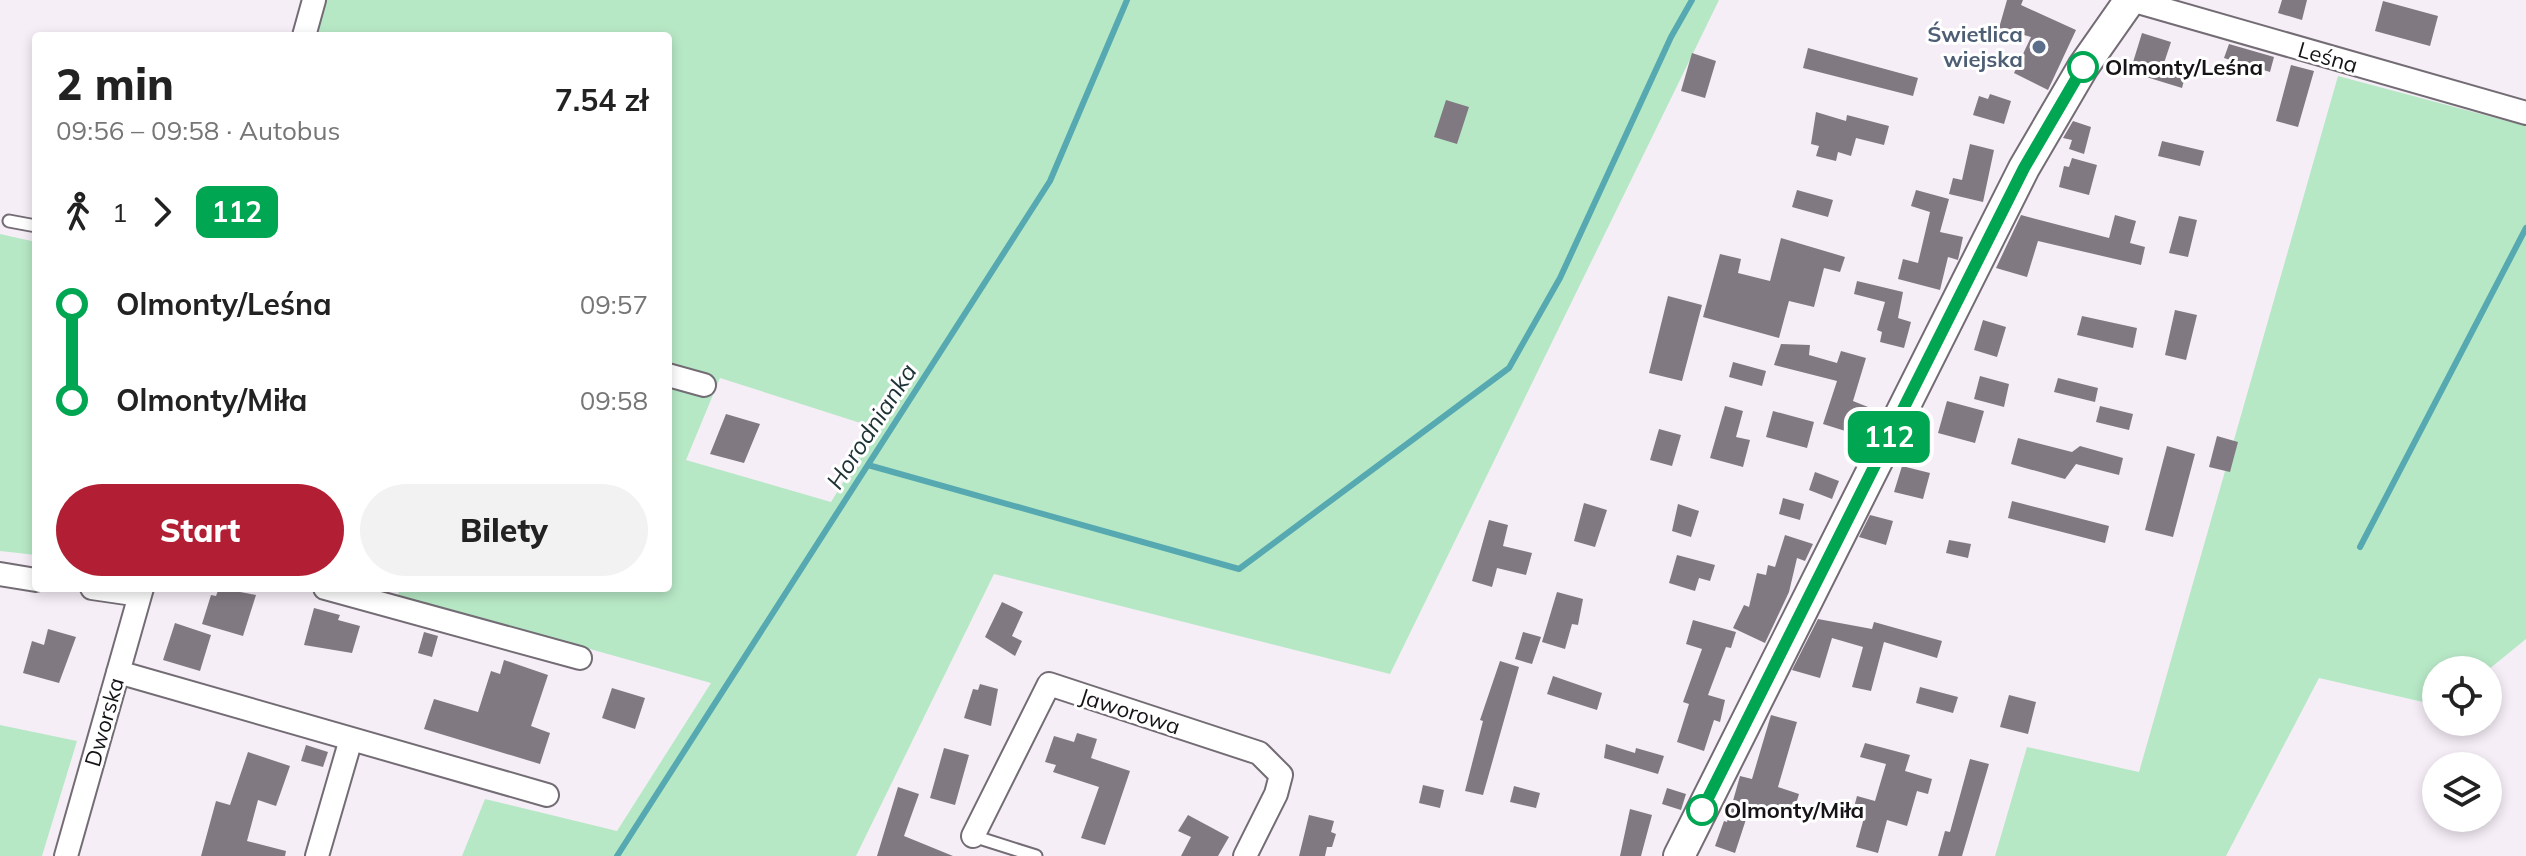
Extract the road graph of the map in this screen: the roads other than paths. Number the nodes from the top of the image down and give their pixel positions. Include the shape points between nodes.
1 (314, 0) edge
2 (2131, 0) edge
3 (305, 32) edge
4 (2526, 113) edge
5 (9, 221) dead end
6 (32, 225) edge
7 (672, 376) edge
8 (704, 385) dead end
9 (0, 574) edge
10 (32, 579) edge
11 (141, 592) edge
12 (340, 592) edge
13 (580, 658) dead end
14 (118, 672) junction
15 (351, 739) junction
16 (547, 795) dead end
17 (973, 836) joint
18 (66, 856) edge
19 (317, 856) edge
20 (1036, 856) edge
21 (1245, 856) edge
22 (1679, 856) edge

1 - 3 street
2 - 4 street, Leśna
2 - 22 street via 2083,67 2024,168
5 - 6 lane
7 - 8 street
9 - 10 street
11 - 14 street, Dworska
12 - 13 street
14 - 15 street
14 - 18 street, Dworska
15 - 16 street
15 - 19 street
17 - 20 lane
17 - 21 street, Jaworowa via 1049,684 1259,753 1281,775

